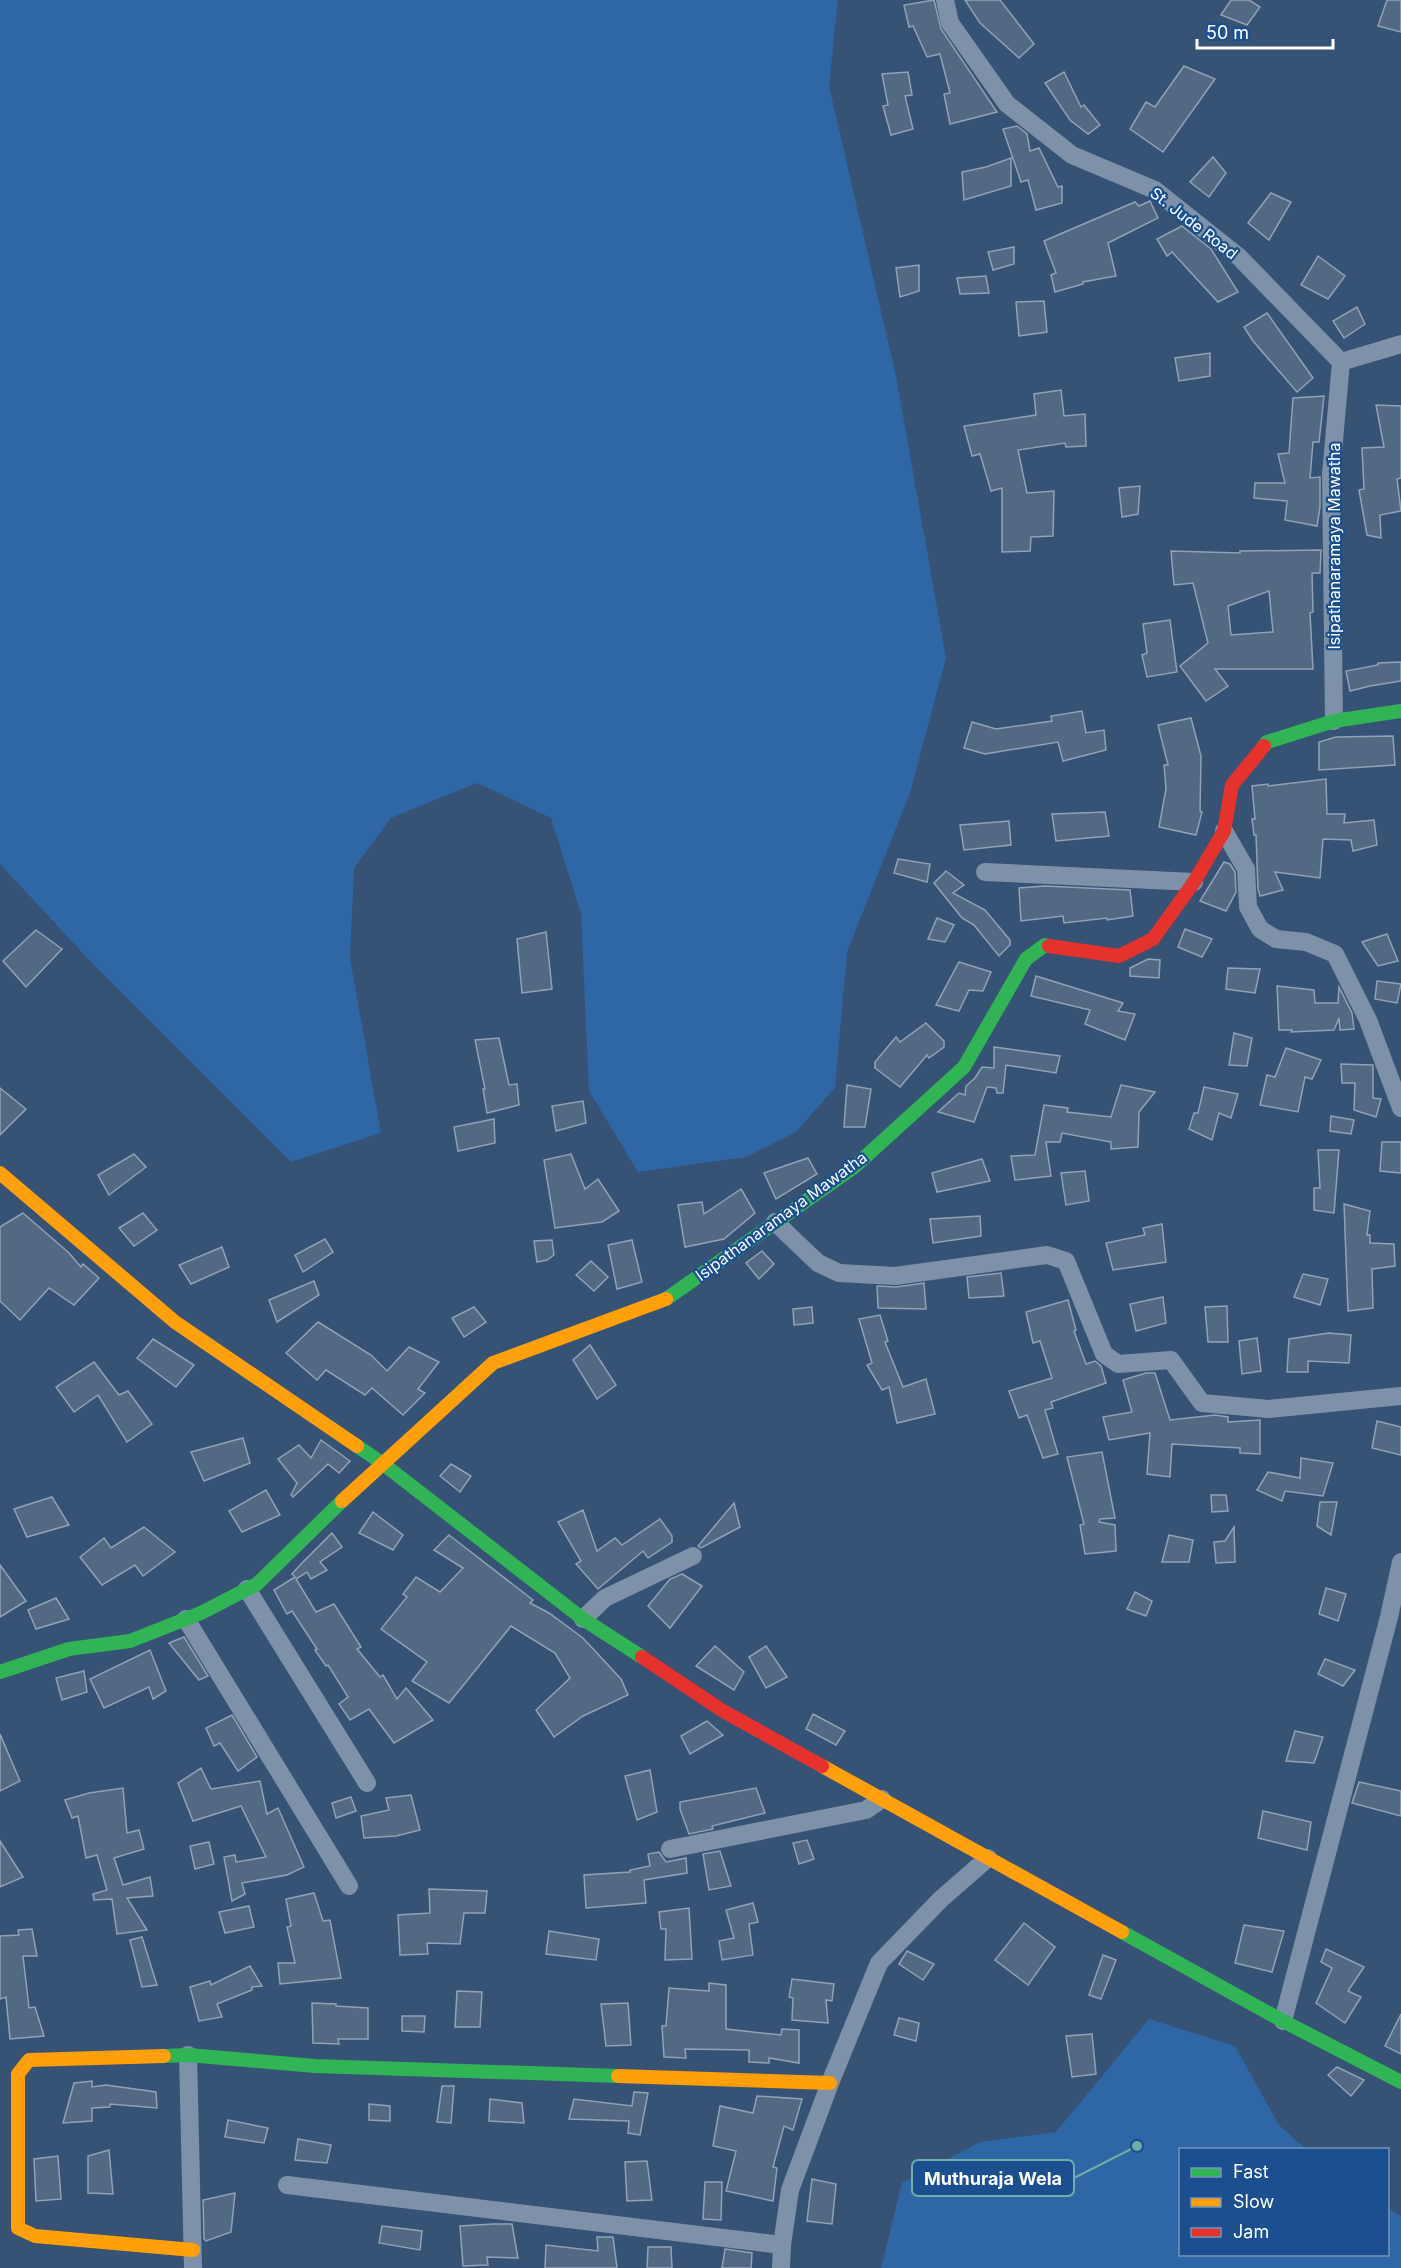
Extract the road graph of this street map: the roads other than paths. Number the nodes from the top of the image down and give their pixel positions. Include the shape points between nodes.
1 (945, 0) edge
2 (1401, 344) edge
3 (1341, 362) junction
4 (1401, 711) edge
5 (1334, 721) junction
6 (1224, 831) junction
7 (985, 872) dead end
8 (1194, 882) junction
9 (1401, 1108) edge
10 (0, 1173) edge
11 (775, 1222) junction
12 (1401, 1396) edge
13 (382, 1463) junction
14 (693, 1556) dead end
15 (1401, 1562) edge
16 (248, 1588) junction
17 (186, 1619) junction
18 (583, 1619) junction
19 (0, 1672) edge
20 (367, 1783) dead end
21 (882, 1799) junction
22 (670, 1849) dead end
23 (988, 1858) junction
24 (349, 1886) dead end
25 (1282, 2021) junction
26 (188, 2055) junction
27 (1401, 2082) edge
28 (830, 2083) junction
29 (287, 2186) dead end
30 (782, 2245) junction
31 (193, 2259) edge
32 (781, 2268) edge

1 - 3 street, St. Jude Road via 950,23 1007,104 1072,155 1155,189 1239,257
2 - 3 street
3 - 5 street, Isipathanaramaya Mawatha via 1331,474
4 - 5 street, Isipathanaramaya Mawatha
5 - 6 street, Isipathanaramaya Mawatha via 1267,742 1232,785
6 - 8 street, Isipathanaramaya Mawatha
6 - 9 street via 1246,869 1248,907 1260,928 1276,939 1306,942 1335,954 1368,1020
7 - 8 street
8 - 11 street, Isipathanaramaya Mawatha via 1153,939 1119,956 1045,945 1026,959 964,1067 853,1168
10 - 13 street via 175,1322
11 - 12 street via 818,1263 839,1273 895,1276 1047,1255 1066,1261 1104,1354 1118,1364 1171,1359 1202,1403 1269,1409
11 - 13 street, Isipathanaramaya Mawatha via 666,1299 493,1363
13 - 16 street, Isipathanaramaya Mawatha via 257,1584
13 - 18 street
14 - 18 street via 605,1598
15 - 25 street
16 - 17 street, Isipathanaramaya Mawatha
16 - 20 street
17 - 19 street, Isipathanaramaya Mawatha via 130,1641 69,1649
17 - 24 street
18 - 21 street via 723,1711
21 - 22 street via 866,1810
21 - 23 street
23 - 25 street
23 - 28 street via 941,1899 879,1963
25 - 27 street
26 - 28 street via 315,2066
26 - 31 street
26 - 31 street via 28,2060 18,2074 18,2228 35,2236
28 - 30 street via 790,2190
29 - 30 street
30 - 32 street

